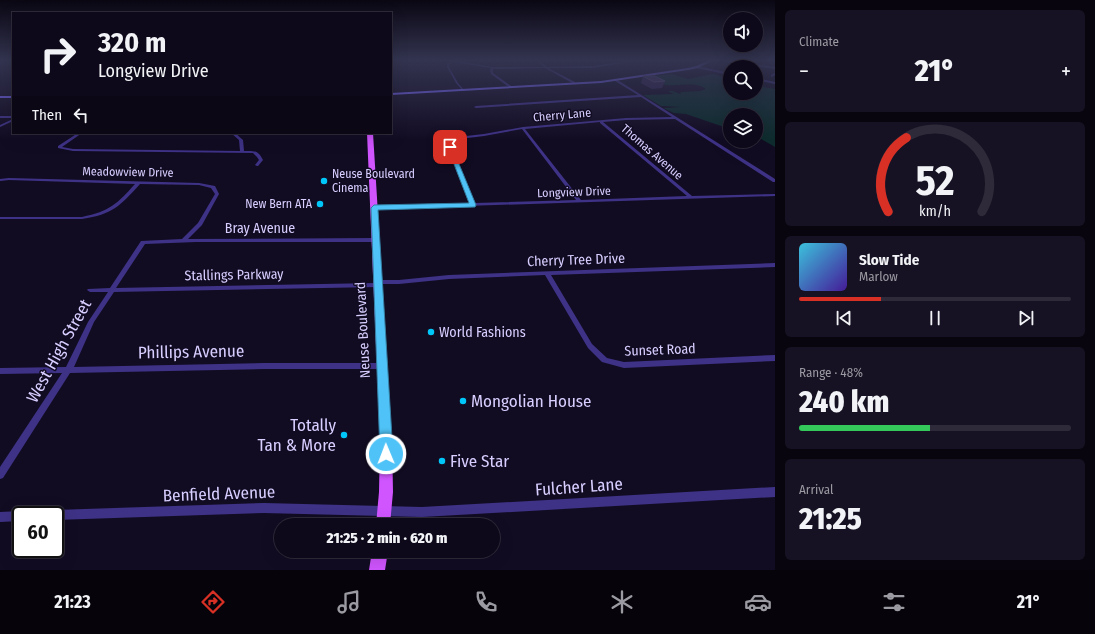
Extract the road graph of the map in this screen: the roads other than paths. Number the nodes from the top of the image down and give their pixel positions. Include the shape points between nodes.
1 (460, 87) edge
2 (510, 87) joint
3 (516, 87) edge
4 (627, 87) edge
5 (463, 90) junction
6 (392, 94) edge
7 (642, 96) junction
8 (0, 97) edge
9 (12, 97) edge
10 (476, 107) dead end
11 (0, 117) edge
12 (12, 118) edge
13 (676, 118) junction
14 (12, 119) edge
15 (601, 122) junction
16 (0, 126) edge
17 (523, 128) junction
18 (79, 134) edge
19 (234, 134) edge
20 (370, 134) edge
21 (242, 152) junction
22 (257, 165) dead end
23 (0, 180) edge
24 (775, 180) edge
25 (139, 182) junction
26 (775, 195) edge
27 (690, 197) junction
28 (580, 202) junction
29 (473, 205) junction
30 (374, 208) junction
31 (0, 218) edge
32 (200, 224) junction
33 (184, 240) junction
34 (196, 240) junction
35 (376, 240) junction
36 (143, 242) joint
37 (775, 265) edge
38 (547, 272) junction
39 (378, 283) junction
40 (112, 289) junction
41 (90, 290) dead end
42 (775, 358) edge
43 (382, 366) junction
44 (69, 370) junction
45 (0, 371) edge
46 (0, 475) edge
47 (775, 492) edge
48 (384, 510) junction
49 (64, 515) edge
50 (12, 516) edge
51 (0, 517) edge
52 (383, 518) edge
53 (379, 558) edge
54 (377, 570) edge

1 - 5 street
2 - 3 street
2 - 5 street
4 - 7 street
5 - 6 street
7 - 10 street
7 - 13 street
8 - 9 street
11 - 12 street
13 - 15 street, Cherry Lane
13 - 24 street
14 - 16 street
15 - 17 street, Cherry Lane
15 - 27 street, Thomas Avenue
17 - 28 street
17 - 29 street, Cherry Lane via 449,139 450,148
18 - 21 street via 59,148
19 - 21 street via 242,140
20 - 30 main road, Neuse Boulevard
21 - 22 street via 254,152 259,156 261,160
23 - 25 street, Meadowview Drive
25 - 31 street via 114,209 95,216
25 - 32 street, Meadowview Drive via 199,184 213,187 217,194
26 - 27 street, Longview Drive
27 - 28 street, Longview Drive
28 - 29 street, Longview Drive
29 - 30 street, Longview Drive
30 - 35 main road, Neuse Boulevard
32 - 33 street, Meadowview Drive
32 - 34 street, Meadowview Drive
33 - 34 street, Bray Avenue
33 - 36 street, Bray Avenue
34 - 35 street, Bray Avenue
35 - 39 main road, Neuse Boulevard
36 - 40 street, West High Street
37 - 38 street, Cherry Tree Drive
38 - 39 street, Cherry Tree Drive
38 - 42 street, Sunset Road via 590,346 600,356 612,362 637,366
39 - 40 street, Stallings Parkway
39 - 43 main road, Neuse Boulevard
40 - 41 street, Stallings Parkway
40 - 44 street, West High Street via 91,322
43 - 44 street, Phillips Avenue
43 - 48 main road, Neuse Boulevard via 386,441
44 - 45 street, Phillips Avenue
44 - 46 street, West High Street
47 - 48 street, Fulcher Lane via 422,512
48 - 49 street, Benfield Avenue via 264,508
48 - 52 main road, Neuse Boulevard
50 - 51 street
53 - 54 main road

